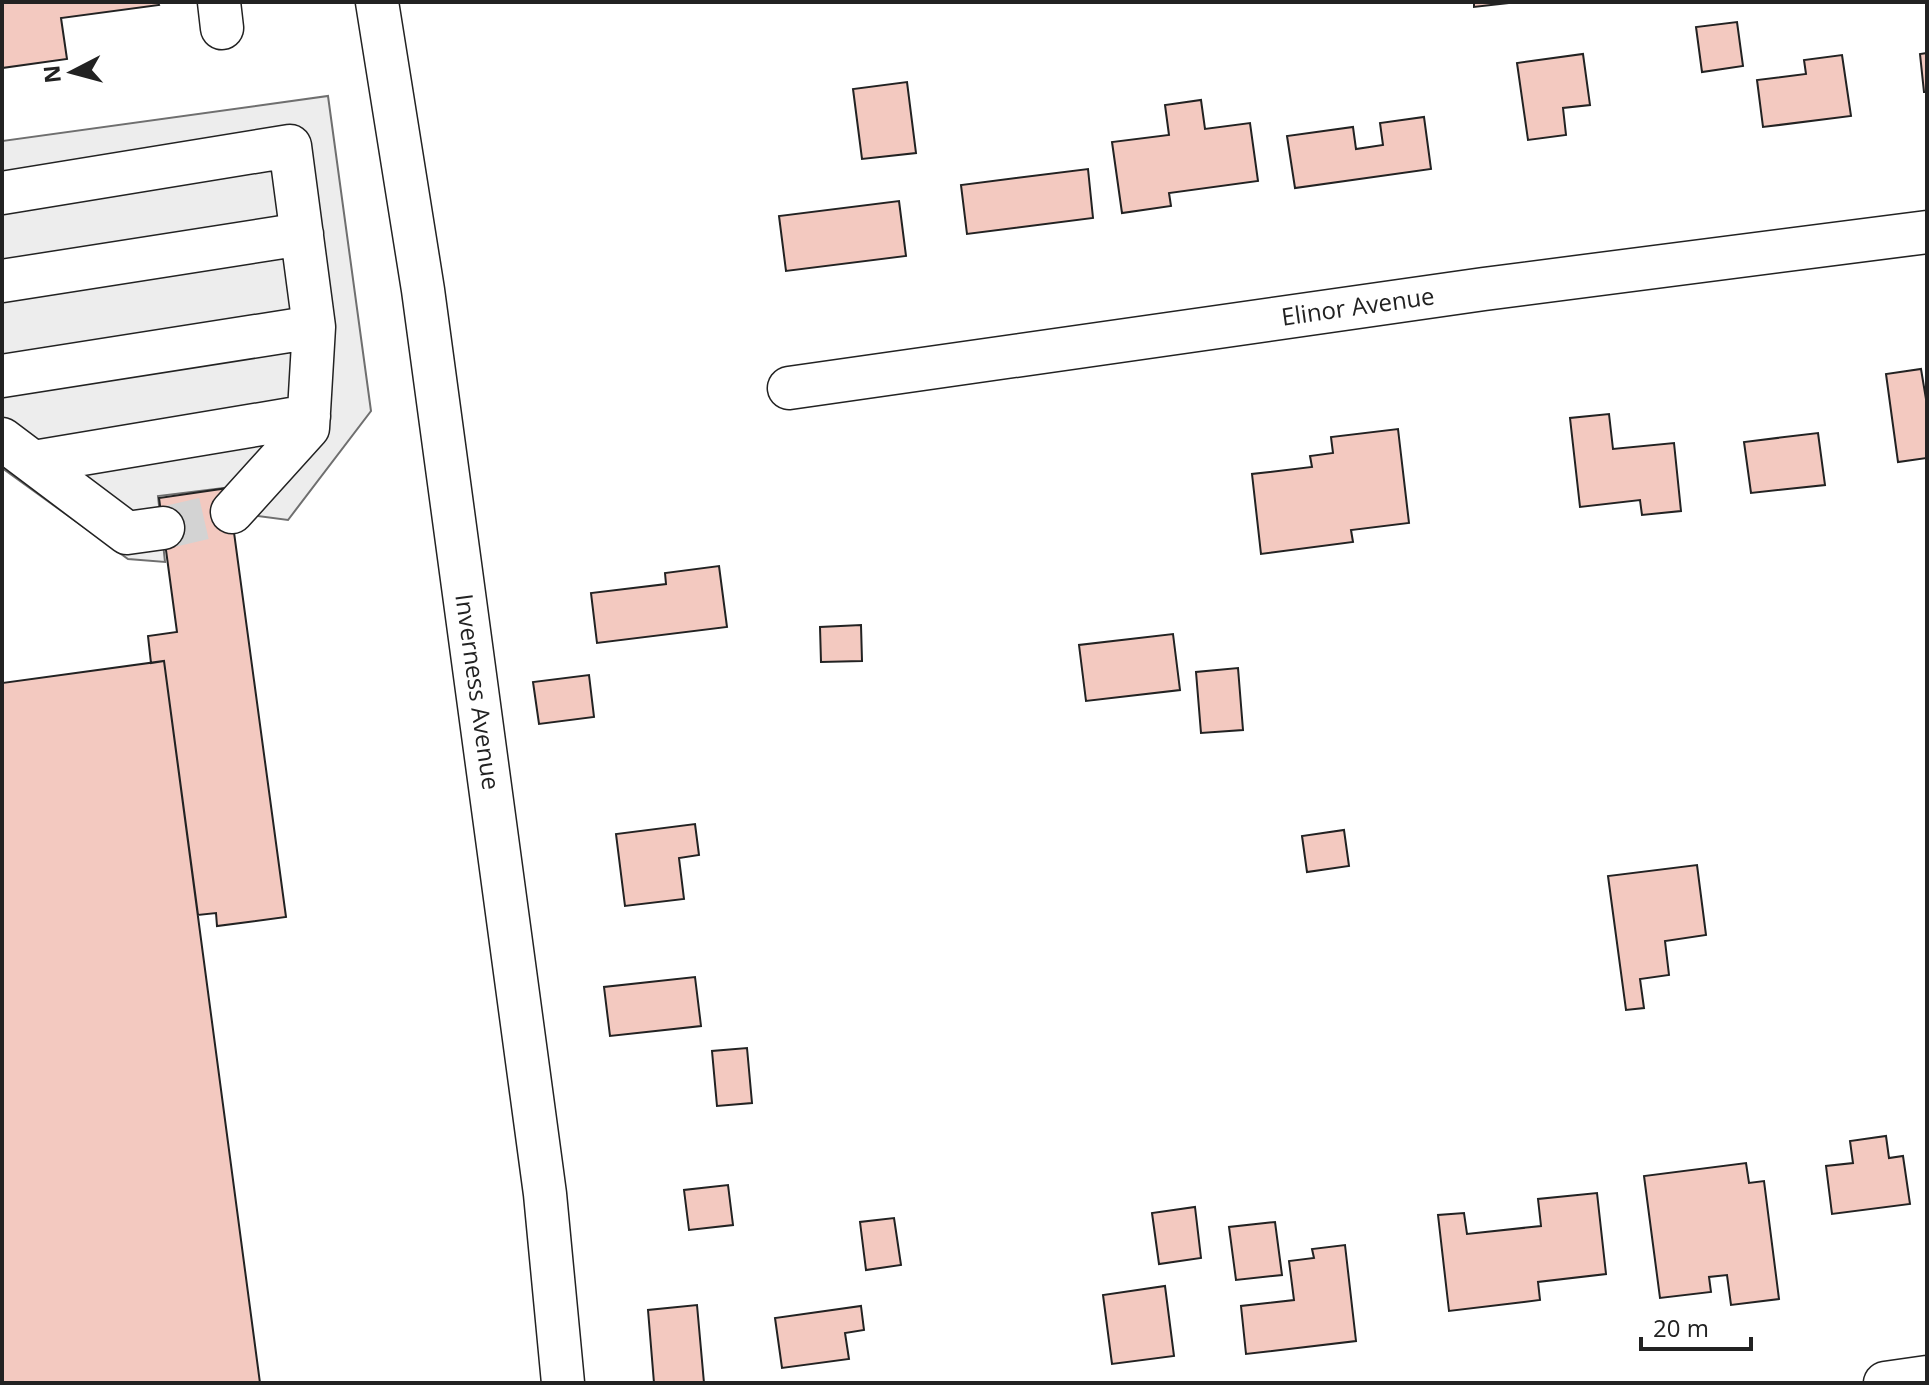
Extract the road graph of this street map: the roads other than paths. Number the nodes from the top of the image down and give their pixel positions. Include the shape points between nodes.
1 (377, 2) edge
2 (2, 193) edge
3 (1927, 232) edge
4 (302, 234) junction
5 (2, 281) edge
6 (314, 327) junction
7 (2, 376) edge
8 (789, 388) dead end
9 (309, 416) junction
10 (18, 450) edge
11 (232, 512) tunnel mouth
12 (163, 528) tunnel mouth
13 (1927, 1377) edge
14 (563, 1383) edge
15 (1885, 1383) edge

1 - 14 street, Inverness Avenue via 423,290 537,1132
2 - 4 street via 290,146
3 - 8 street, Elinor Avenue
4 - 5 street
4 - 6 street
6 - 7 street
6 - 9 street
9 - 10 street
9 - 11 street via 308,428
10 - 12 street via 127,533
13 - 15 street

